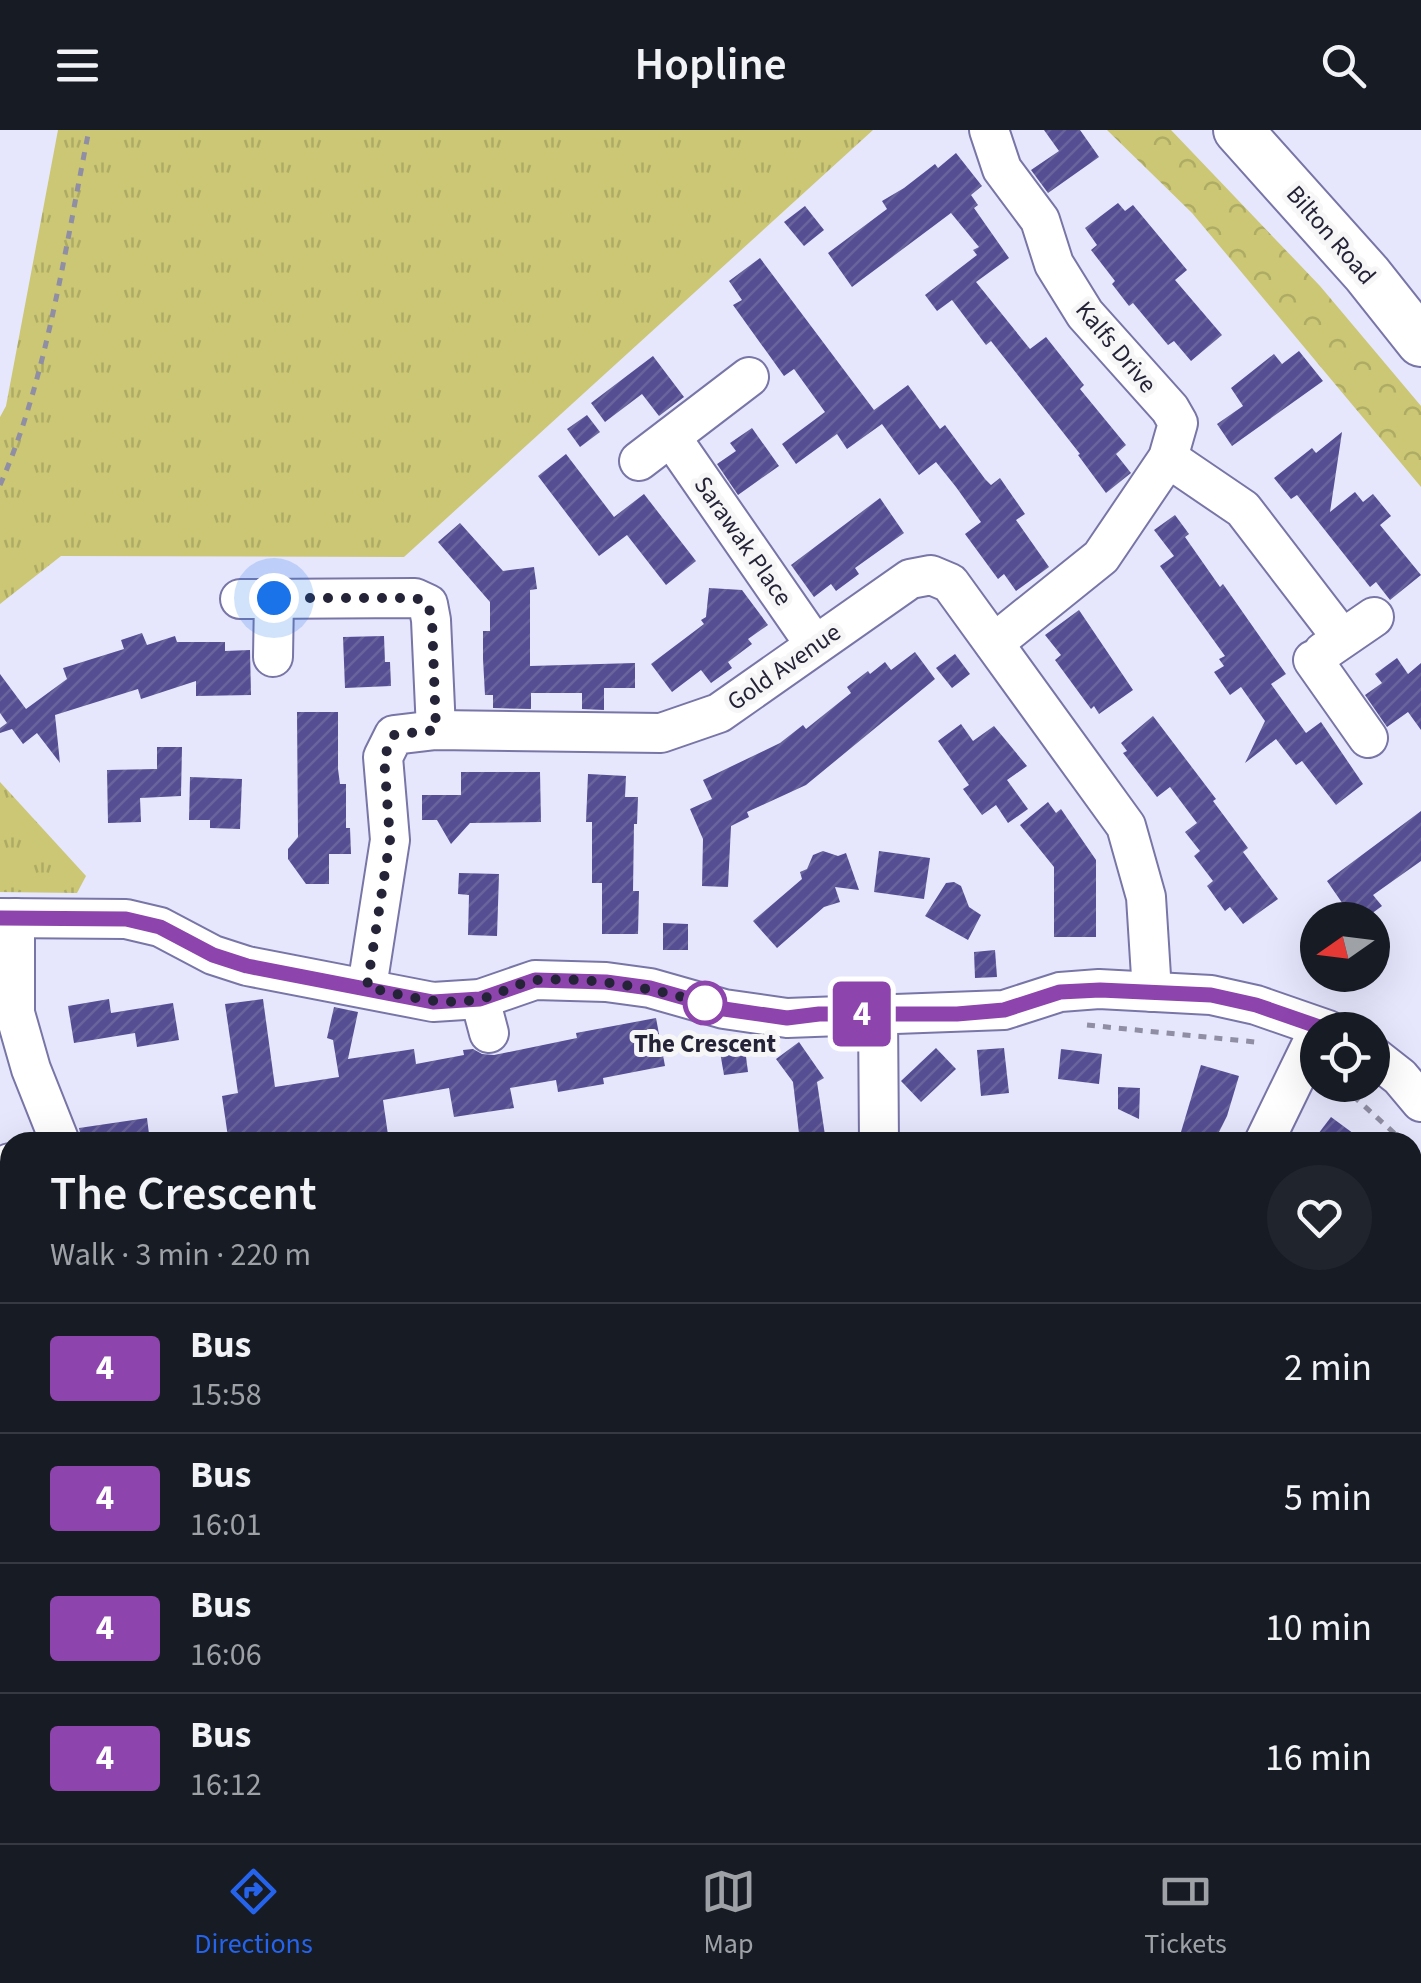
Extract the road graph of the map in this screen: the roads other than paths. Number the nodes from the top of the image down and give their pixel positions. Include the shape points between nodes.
1 (989, 130) edge
2 (1238, 130) edge
3 (1421, 342) edge
4 (749, 377) dead end
5 (672, 437) junction
6 (1168, 458) junction
7 (638, 461) dead end
8 (1374, 617) dead end
9 (994, 642) junction
10 (814, 645) junction
11 (1322, 653) junction
12 (274, 657) dead end
13 (436, 730) junction
14 (1368, 738) dead end
15 (8, 918) edge
16 (367, 987) junction
17 (1152, 992) junction
18 (878, 1014) junction
19 (1300, 1021) edge
20 (1300, 1067) edge
21 (1390, 1070) edge
22 (1421, 1102) edge
23 (55, 1132) edge
24 (878, 1132) edge
25 (1268, 1132) edge

1 - 6 street, Kalfs Drive via 1002,170 1040,220 1054,264 1084,314 1170,409 1178,424
2 - 3 main road, Bilton Road
4 - 5 street
5 - 7 street
5 - 10 street, Sarawak Place
6 - 9 street via 1102,556
6 - 11 street via 1242,509
8 - 11 street
9 - 10 street, Gold Avenue via 950,583 931,575 910,578
9 - 17 street, Gold Avenue via 1126,826 1146,896
10 - 13 street, Gold Avenue via 719,714 661,733
11 - 14 street
12 - 13 street via 257,598 416,598 428,604 432,620
13 - 16 street, Gold Avenue via 394,735 384,757 390,840
15 - 16 street via 126,919 247,966
15 - 23 street via 15,1013
16 - 18 street via 485,1016 535,980 650,988 787,1018
17 - 18 street via 1060,992 1004,1010
17 - 19 street via 1211,995
18 - 24 street
20 - 25 street
21 - 22 street

